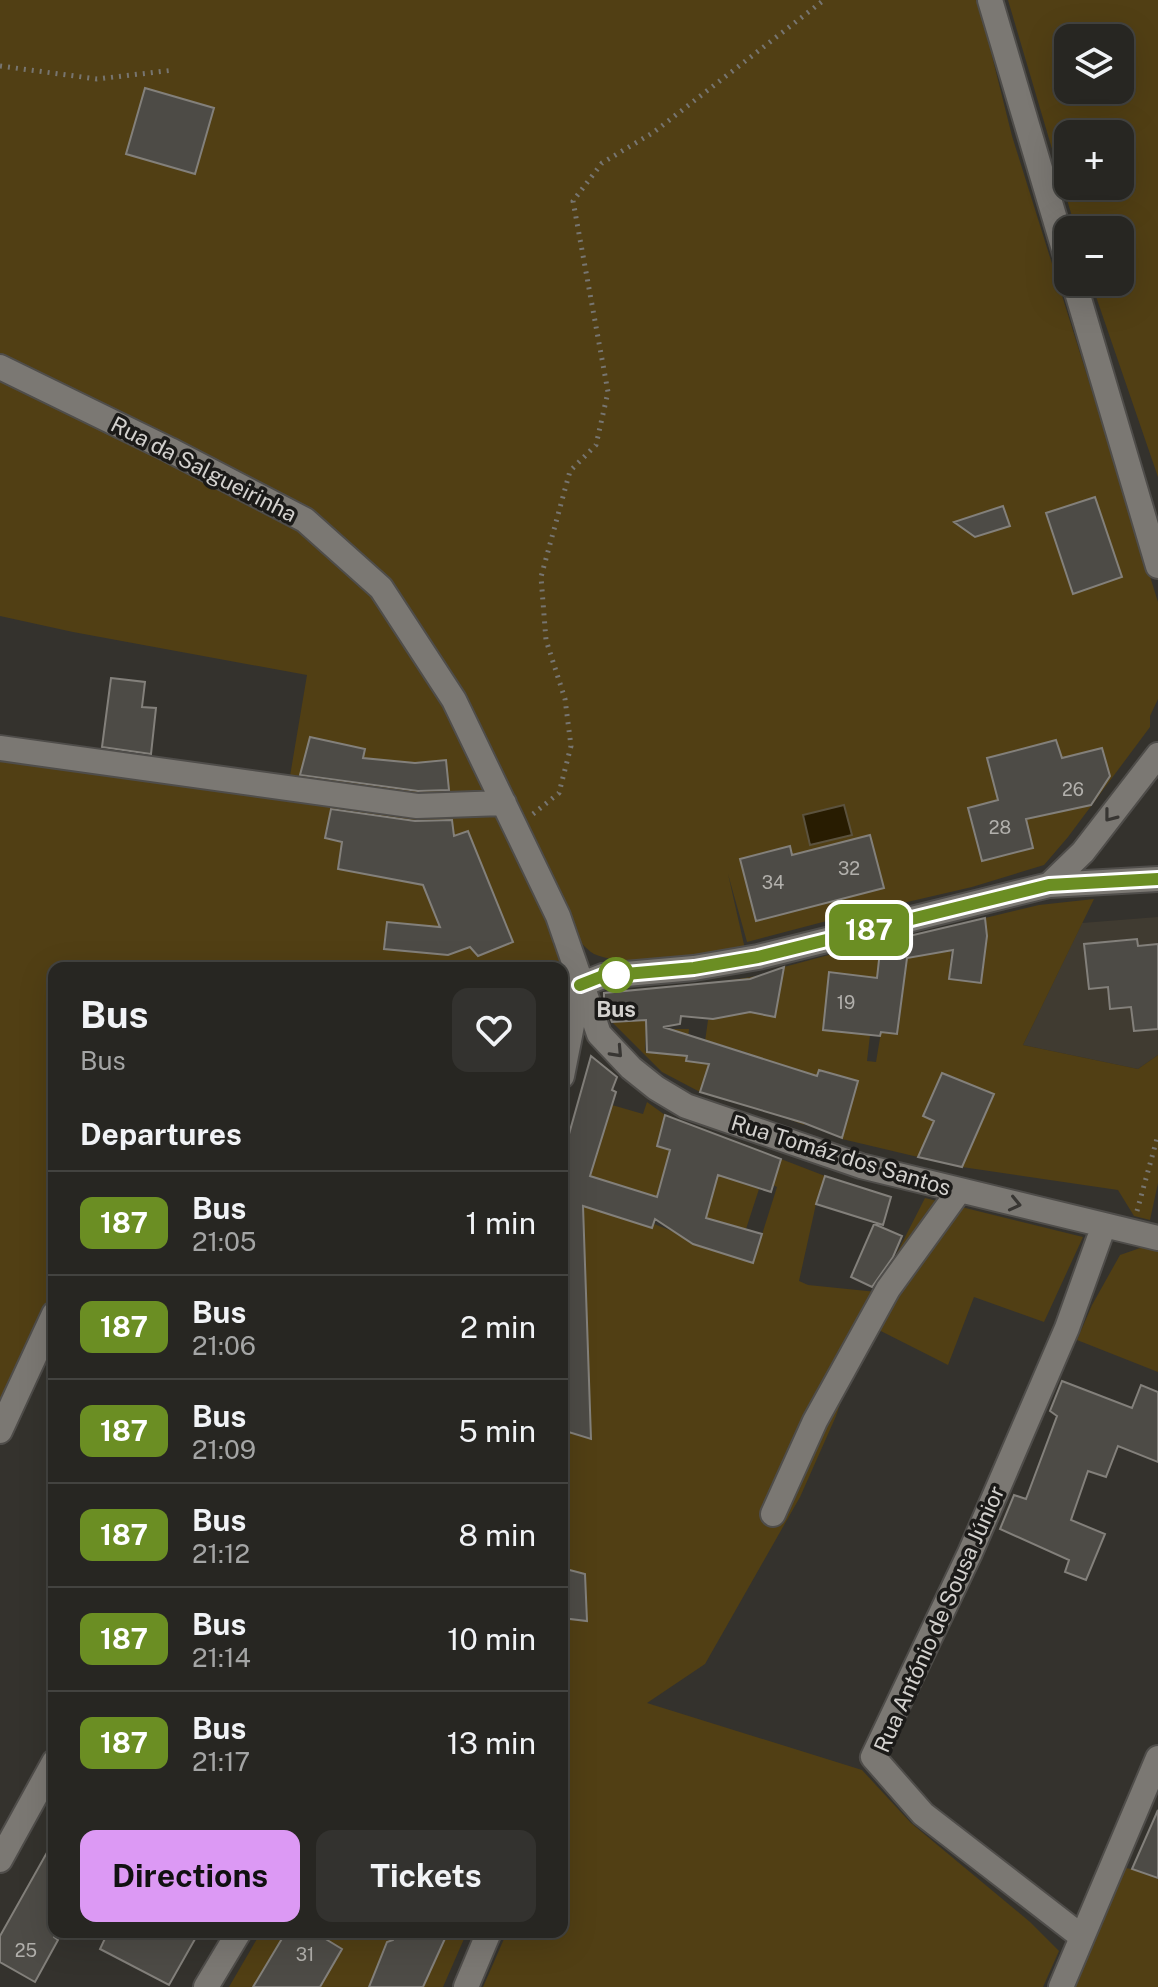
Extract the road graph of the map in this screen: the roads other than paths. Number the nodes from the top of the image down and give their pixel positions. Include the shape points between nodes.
1 (990, 0) edge
2 (1054, 216) edge
3 (1078, 296) edge
4 (0, 367) edge
5 (1158, 566) edge
6 (0, 748) edge
7 (1158, 755) edge
8 (504, 803) junction
9 (1158, 879) edge
10 (1049, 885) junction
11 (580, 985) junction
12 (568, 1046) edge
13 (959, 1191) junction
14 (1104, 1225) junction
15 (1158, 1238) edge
16 (48, 1327) edge
17 (0, 1431) edge
18 (773, 1514) dead end
19 (1158, 1758) edge
20 (44, 1804) edge
21 (0, 1860) edge
22 (1082, 1937) junction
23 (235, 1938) edge
24 (486, 1938) edge
25 (206, 1987) edge
26 (466, 1987) edge
27 (1061, 1987) edge

1 - 2 street
3 - 5 street
4 - 8 street, Rua da Salgueirinha via 305,520 381,588 453,698
6 - 8 street via 417,806
7 -> 10 street via 1083,852
8 - 11 street, Rua da Salgueirinha via 558,916
9 - 10 street
10 - 11 street via 758,957 603,976
11 - 12 street
11 -> 13 street, Rua Tomáz dos Santos via 599,1034 640,1075 686,1106 855,1164
13 -> 14 street, Rua Tomáz dos Santos
13 - 18 street via 888,1289 815,1421
14 - 15 street, Rua Tomáz dos Santos
14 - 22 street, Rua António de Sousa Júnior via 1067,1328 977,1539 873,1757 923,1814
16 - 17 street
19 - 22 street
20 - 21 street
22 - 27 street
23 - 25 street
24 - 26 street

